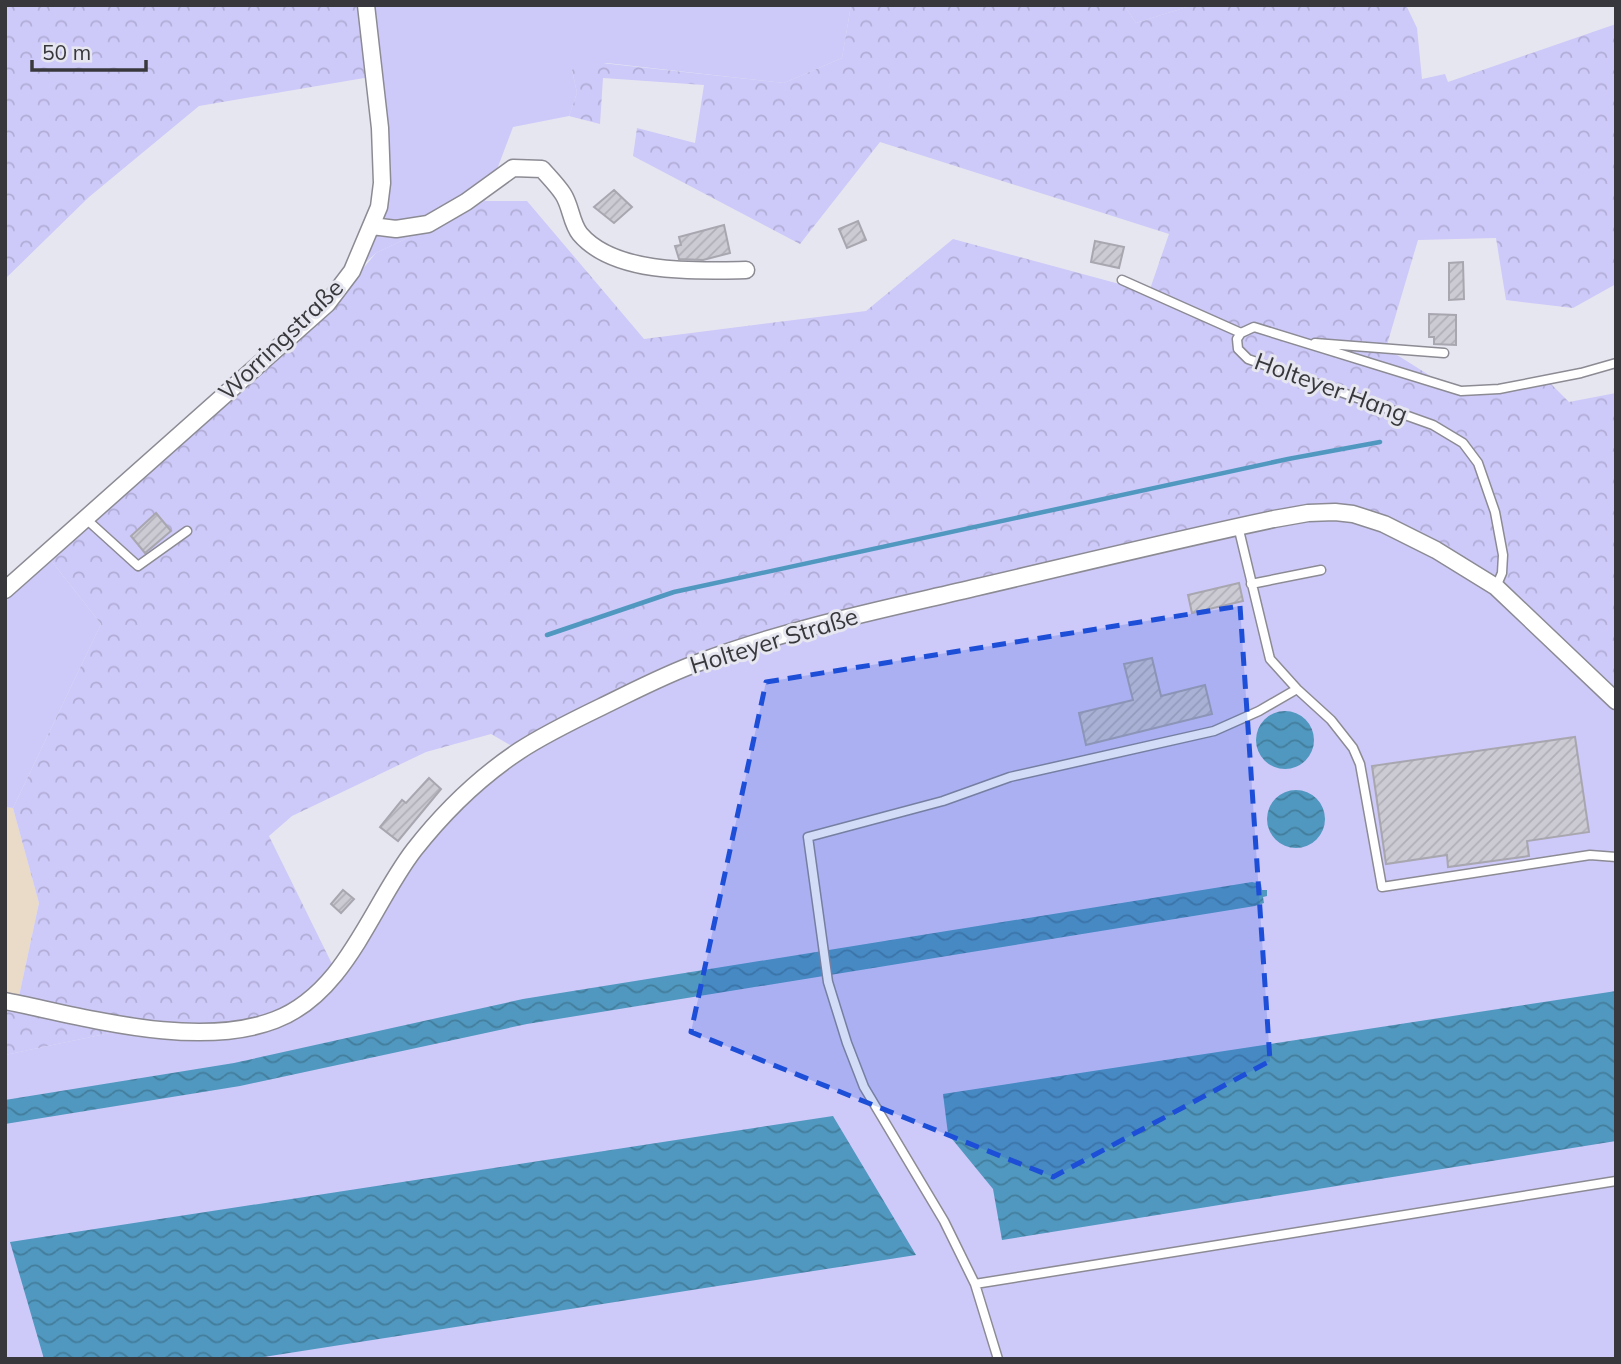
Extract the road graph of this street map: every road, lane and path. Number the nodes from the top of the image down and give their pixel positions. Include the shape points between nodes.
1 (366, 5) edge
2 (372, 226) junction
3 (746, 270) dead end
4 (1122, 280) dead end
5 (1241, 333) junction
6 (1299, 342) junction
7 (1444, 353) dead end
8 (1616, 363) edge
9 (85, 518) junction
10 (1238, 526) junction
11 (187, 531) dead end
12 (1321, 570) dead end
13 (1251, 584) junction
14 (1496, 587) junction
15 (5, 590) edge
16 (1297, 688) junction
17 (1616, 701) edge
18 (1616, 857) edge
19 (5, 1001) edge
20 (1616, 1181) edge
21 (975, 1284) junction
22 (998, 1359) edge

1 - 2 street, Worringstraße via 382,169 379,207
2 - 3 street via 396,229 428,224 513,168 542,169 564,194 579,233 595,247 659,268
2 - 9 street, Worringstraße via 352,271 327,304
4 - 5 lane
5 - 6 lane, Holteyer Hang via 1254,327
5 - 14 lane, Holteyer Hang via 1238,349 1248,359 1433,425 1463,443 1478,463 1495,512 1503,555
6 - 7 lane
6 - 8 lane, Holteyer Hang via 1461,391 1499,389
9 - 11 lane via 138,566
9 - 15 street, Worringstraße
10 - 13 lane
10 - 14 street, Holteyer Straße via 1308,513 1353,514 1411,537
10 - 19 street, Holteyer Straße via 847,618 735,649 655,680 580,718 520,751 446,813 414,850 338,969 280,1019 250,1029 195,1032 129,1026
12 - 13 lane
13 - 16 lane via 1270,659
14 - 17 street, Holteyer Straße
16 - 18 lane via 1331,720 1360,764 1382,887 1591,855
16 - 21 lane via 1214,732 1010,776 943,801 808,837 828,982 847,1043 864,1087 944,1221
20 - 21 lane
21 - 22 lane

